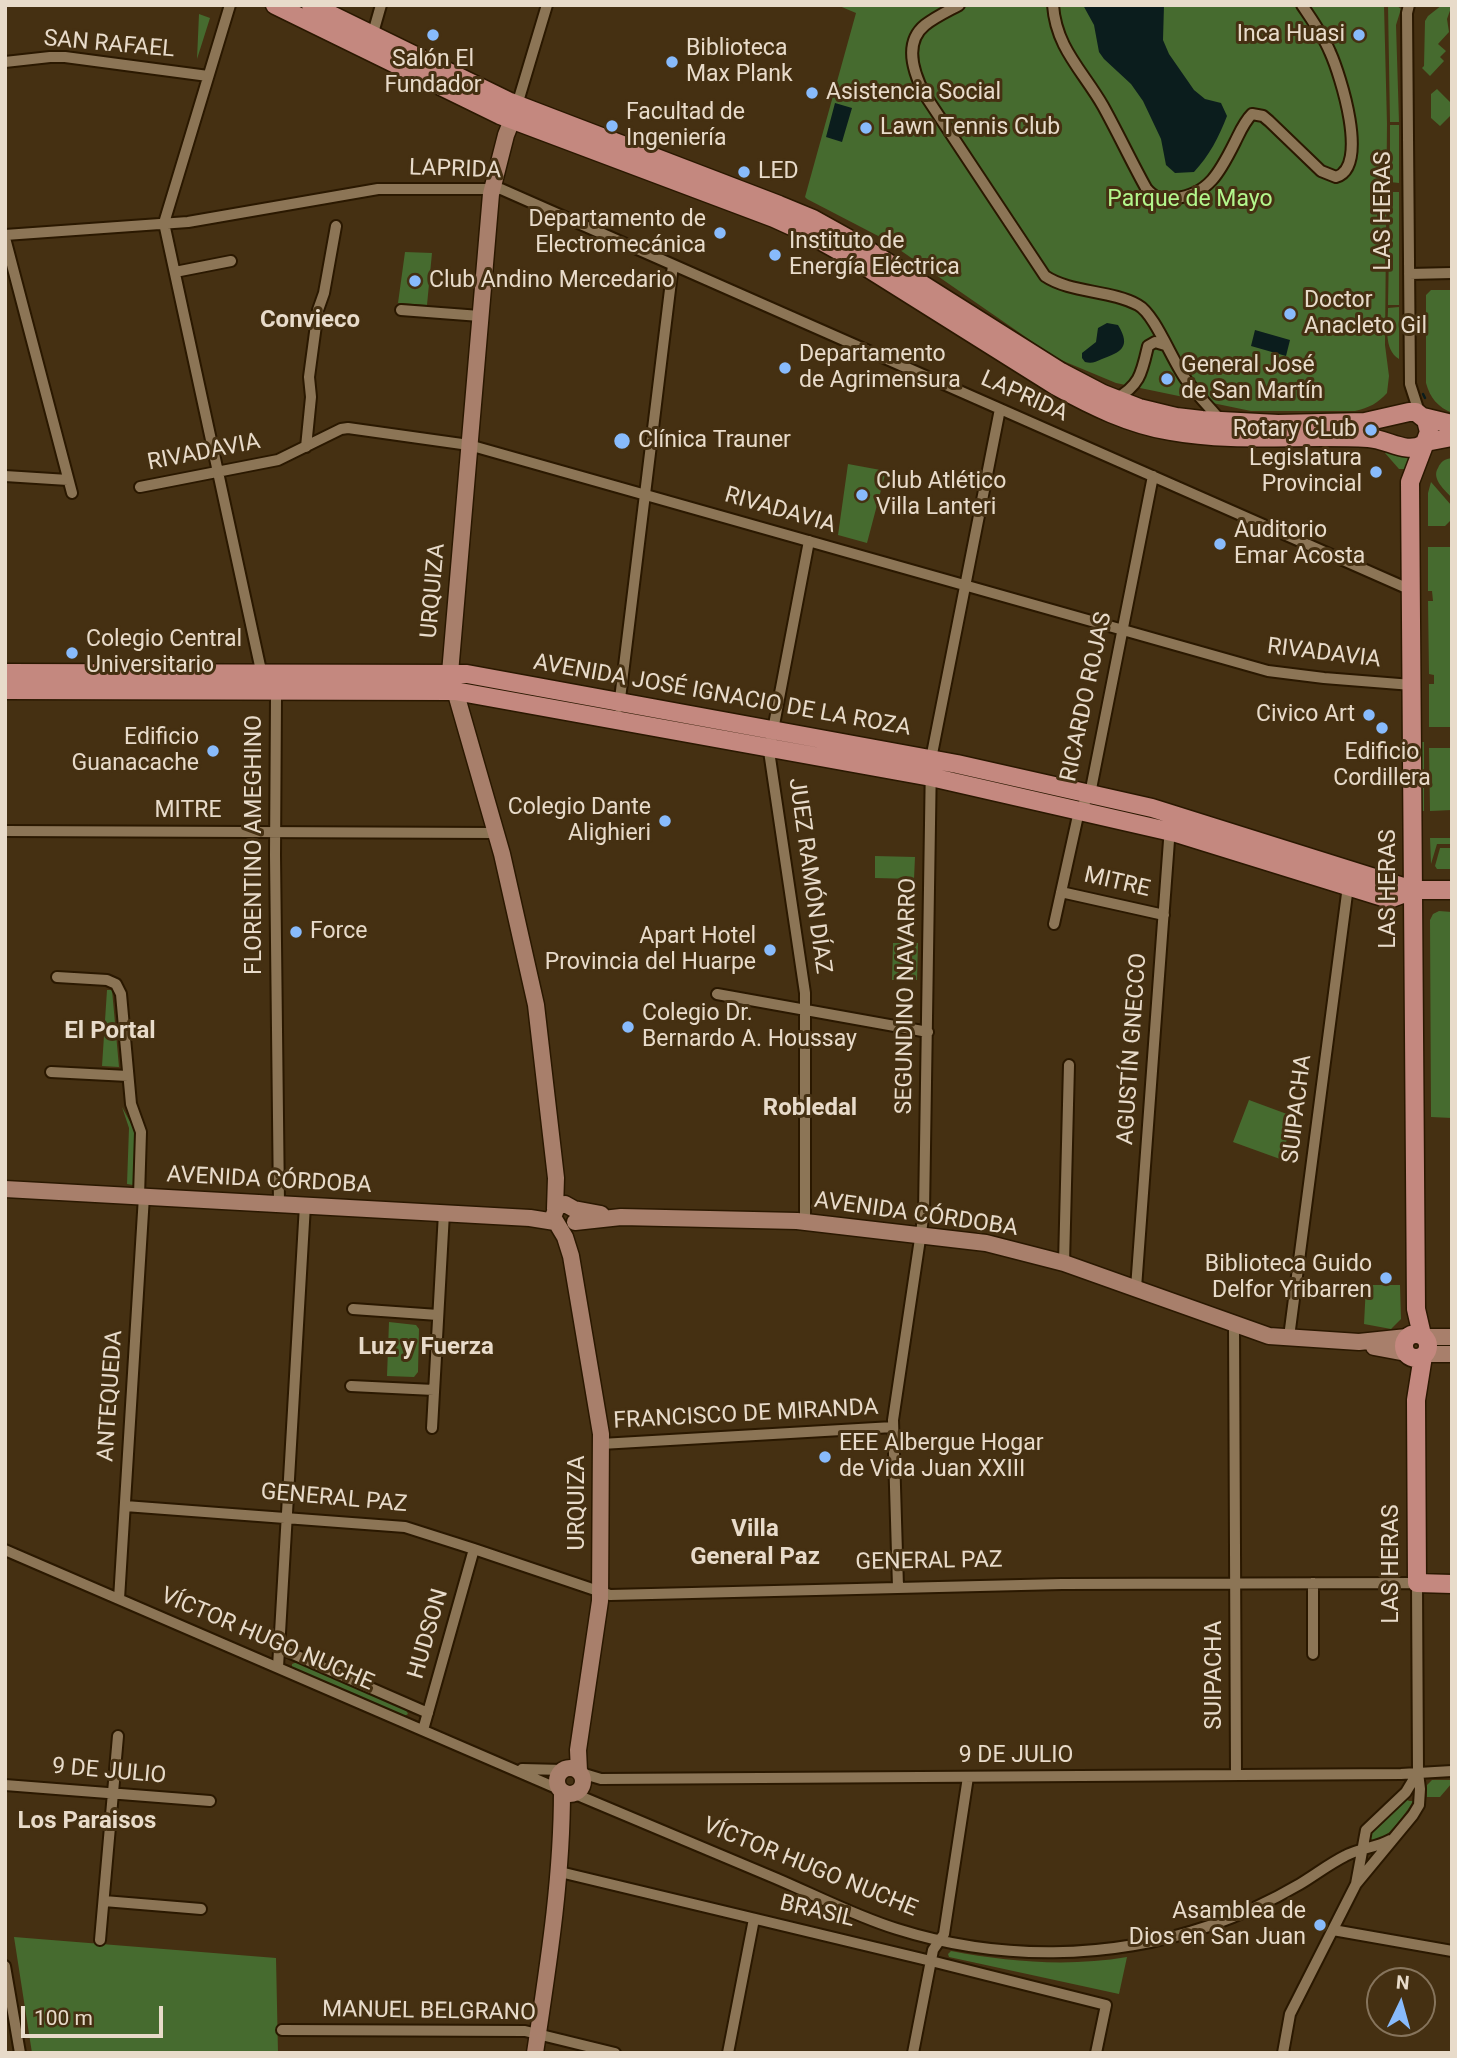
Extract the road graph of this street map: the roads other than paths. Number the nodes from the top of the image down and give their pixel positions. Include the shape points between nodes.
1 (230, 5) edge
2 (275, 5) edge
3 (311, 5) edge
4 (381, 5) edge
5 (547, 5) edge
6 (959, 5) edge
7 (1053, 5) edge
8 (1302, 5) edge
9 (1409, 5) edge
10 (370, 43) junction
11 (5, 62) edge
12 (208, 76) junction
13 (515, 112) junction
14 (493, 189) junction
15 (164, 224) junction
16 (336, 226) dead end
17 (5, 237) edge
18 (231, 261) dead end
19 (673, 265) junction
20 (175, 272) junction
21 (1452, 273) edge
22 (1409, 274) junction
23 (401, 310) dead end
24 (481, 316) junction
25 (1165, 345) junction
26 (1115, 399) junction
27 (1000, 409) junction
28 (1415, 415) junction
29 (1222, 422) junction
30 (1452, 424) edge
31 (1452, 437) edge
32 (1425, 443) junction
33 (469, 445) junction
34 (1400, 446) junction
35 (306, 447) junction
36 (218, 472) junction
37 (5, 476) edge
38 (1153, 476) junction
39 (68, 480) junction
40 (140, 487) dead end
41 (72, 493) dead end
42 (645, 494) junction
43 (809, 541) junction
44 (965, 585) junction
45 (1411, 590) junction
46 (1122, 630) junction
47 (5, 673) edge
48 (264, 674) junction
49 (452, 683) junction
50 (1412, 685) junction
51 (5, 690) edge
52 (272, 691) junction
53 (618, 711) junction
54 (771, 739) junction
55 (931, 768) junction
56 (1090, 794) junction
57 (1153, 808) junction
58 (1079, 811) junction
59 (1171, 823) junction
60 (5, 831) edge
61 (275, 832) junction
62 (496, 833) junction
63 (1348, 886) junction
64 (1413, 890) junction
65 (1452, 890) edge
66 (1061, 892) junction
67 (1164, 915) junction
68 (1054, 924) dead end
69 (57, 977) dead end
70 (717, 994) dead end
71 (805, 1010) junction
72 (928, 1032) junction
73 (1069, 1065) dead end
74 (51, 1072) dead end
75 (128, 1076) junction
76 (5, 1189) edge
77 (141, 1196) junction
78 (279, 1204) junction
79 (305, 1205) junction
80 (444, 1213) junction
81 (564, 1216) junction
82 (805, 1222) junction
83 (921, 1235) junction
84 (1064, 1262) junction
85 (1136, 1288) junction
86 (353, 1309) dead end
87 (438, 1315) junction
88 (1234, 1323) junction
89 (1289, 1337) junction
90 (1452, 1337) edge
91 (1418, 1345) junction
92 (1452, 1354) edge
93 (351, 1386) dead end
94 (434, 1390) junction
95 (893, 1427) junction
96 (432, 1429) dead end
97 (601, 1444) junction
98 (125, 1506) junction
99 (287, 1518) junction
100 (474, 1549) junction
101 (5, 1550) edge
102 (1235, 1583) junction
103 (1313, 1583) junction
104 (1417, 1583) junction
105 (1452, 1584) edge
106 (898, 1587) junction
107 (600, 1592) junction
108 (120, 1599) junction
109 (279, 1648) junction
110 (1313, 1654) dead end
111 (278, 1667) junction
112 (428, 1713) junction
113 (423, 1730) junction
114 (118, 1736) dead end
115 (512, 1768) junction
116 (572, 1771) junction
117 (1452, 1771) edge
118 (1418, 1772) junction
119 (1236, 1775) junction
120 (968, 1777) junction
121 (5, 1785) edge
122 (568, 1792) junction
123 (113, 1793) junction
124 (210, 1801) dead end
125 (1392, 1838) junction
126 (1361, 1850) junction
127 (560, 1872) junction
128 (1356, 1884) junction
129 (104, 1900) junction
130 (201, 1909) dead end
131 (754, 1919) junction
132 (1333, 1930) junction
133 (100, 1940) dead end
134 (940, 1940) junction
135 (1452, 1951) edge
136 (931, 1961) junction
137 (5, 1967) edge
138 (282, 2030) dead end
139 (538, 2034) junction
140 (20, 2053) edge
141 (535, 2053) edge
142 (615, 2053) edge
143 (728, 2053) edge
144 (913, 2053) edge
145 (1097, 2053) edge
146 (1283, 2053) edge

1 - 12 street, FLORENTINO AMEGHINO
2 - 10 main road
3 - 10 main road
4 - 10 street
5 - 13 street, URQUIZA
6 - 25 street via 926,24 916,36 913,66 925,95 1045,276 1138,305
7 - 8 street via 1060,40 1102,103 1146,188 1154,196 1168,199 1188,196 1209,184 1252,114 1263,116 1321,171 1343,175 1352,155 1345,92 1328,48
9 - 22 street, LAS HERAS
10 - 13 main road
11 - 12 street, SAN RAFAEL via 58,57
12 - 15 street, FLORENTINO AMEGHINO
13 - 14 street, URQUIZA
13 - 26 main road via 813,219 1061,372
13 - 34 main road via 807,233 1046,380 1123,418 1197,434 1365,438
14 - 15 street, LAPRIDA via 378,189
14 - 19 street, LAPRIDA
14 - 24 street, URQUIZA
15 - 17 street, LAPRIDA
15 - 20 street, FLORENTINO AMEGHINO
16 - 35 street via 317,310
17 - 39 street
18 - 20 street
19 - 27 street, LAPRIDA
19 - 42 street
20 - 36 street, FLORENTINO AMEGHINO
21 - 22 street
22 - 28 street, LAS HERAS via 1410,384
23 - 24 street
24 - 33 street, URQUIZA
25 - 26 street via 1156,342 1149,346 1139,379
25 - 29 street via 1187,382
26 - 29 main road via 1176,417
27 - 38 street, LAPRIDA
27 - 44 street, SEGUNDINO NAVARRO
28 - 29 main road via 1365,422
28 - 30 main road
28 - 32 main road via 1429,426
28 - 34 main road via 1394,422 1392,429
31 - 32 main road
32 - 34 main road via 1412,449
32 - 45 main road, LAS HERAS via 1410,482
33 - 35 street, RIVADAVIA via 353,428 341,429
33 - 42 street, RIVADAVIA
33 - 49 street, URQUIZA
35 - 36 street, RIVADAVIA via 278,460
36 - 40 street, RIVADAVIA
36 - 48 street, FLORENTINO AMEGHINO
37 - 39 street
38 - 45 street, LAPRIDA
38 - 46 street, RICARDO ROJAS
39 - 41 street
42 - 43 street, RIVADAVIA
42 - 53 street
43 - 44 street, RIVADAVIA
43 - 54 street, JUEZ RAMÓN DÍAZ
44 - 46 street, RIVADAVIA
44 - 55 street, SEGUNDINO NAVARRO
45 - 50 main road, LAS HERAS
46 - 50 street, RIVADAVIA via 1268,671
46 - 56 street, RICARDO ROJAS
47 - 48 main road, AVENIDA JOSÉ IGNACIO DE LA ROZA
48 - 49 main road, AVENIDA JOSÉ IGNACIO DE LA ROZA
48 - 52 street, FLORENTINO AMEGHINO
49 - 52 main road, AVENIDA JOSÉ IGNACIO DE LA ROZA
49 - 53 main road, AVENIDA JOSÉ IGNACIO DE LA ROZA
49 - 53 main road, AVENIDA JOSÉ IGNACIO DE LA ROZA via 516,691 533,686
49 - 62 street, URQUIZA
50 - 64 main road, LAS HERAS
51 - 52 main road, AVENIDA JOSÉ IGNACIO DE LA ROZA
52 - 61 street, FLORENTINO AMEGHINO via 276,698
53 - 54 main road, AVENIDA JOSÉ IGNACIO DE LA ROZA
54 - 55 main road, AVENIDA JOSÉ IGNACIO DE LA ROZA via 840,743
54 - 55 main road, AVENIDA JOSÉ IGNACIO DE LA ROZA via 858,764 884,761
54 - 71 street, JUEZ RAMÓN DÍAZ
55 - 56 main road, AVENIDA JOSÉ IGNACIO DE LA ROZA
55 - 58 main road, AVENIDA JOSÉ IGNACIO DE LA ROZA
55 - 72 street, SEGUNDINO NAVARRO
56 - 57 main road, AVENIDA JOSÉ IGNACIO DE LA ROZA
56 - 58 street, RICARDO ROJAS
57 - 58 main road via 1102,804
57 - 59 main road, AVENIDA JOSÉ IGNACIO DE LA ROZA
58 - 59 main road, AVENIDA JOSÉ IGNACIO DE LA ROZA
58 - 66 street, RICARDO ROJAS
59 - 63 main road, AVENIDA JOSÉ IGNACIO DE LA ROZA
59 - 64 main road, AVENIDA JOSÉ IGNACIO DE LA ROZA
59 - 67 street, AGUSTÍN GNECCO
60 - 61 street, MITRE
61 - 62 street, MITRE
61 - 78 street, FLORENTINO AMEGHINO
62 - 81 street, URQUIZA via 536,1005
63 - 64 main road, AVENIDA JOSÉ IGNACIO DE LA ROZA via 1389,899
63 - 89 street, SUIPACHA
64 - 65 main road, AVENIDA JOSÉ IGNACIO DE LA ROZA
64 - 91 main road, LAS HERAS
66 - 67 street, MITRE
66 - 68 street, RICARDO ROJAS
67 - 85 street, AGUSTÍN GNECCO
69 - 75 street, ANTEQUEDA via 116,984 121,994
70 - 71 street
71 - 72 street
71 - 82 street, JUEZ RAMÓN DÍAZ
72 - 83 street, SEGUNDINO NAVARRO
73 - 84 street
74 - 75 street
75 - 77 street, ANTEQUEDA via 141,1132
76 - 77 street, AVENIDA CÓRDOBA
77 - 78 street, AVENIDA CÓRDOBA
77 - 98 street, ANTEQUEDA
78 - 79 street, AVENIDA CÓRDOBA
79 - 80 street, AVENIDA CÓRDOBA
79 - 99 street
80 - 81 street, AVENIDA CÓRDOBA
80 - 87 street
81 - 82 street, AVENIDA CÓRDOBA
81 - 97 street, URQUIZA
82 - 83 street, AVENIDA CÓRDOBA
83 - 84 street, AVENIDA CÓRDOBA via 986,1243
83 - 95 street, SEGUNDINO NAVARRO
84 - 85 street, AVENIDA CÓRDOBA
85 - 88 street, AVENIDA CÓRDOBA
86 - 87 street
87 - 94 street
88 - 89 street, AVENIDA CÓRDOBA via 1269,1336
88 - 102 street, SUIPACHA
89 - 91 street, AVENIDA CÓRDOBA via 1359,1342 1377,1348
90 - 91 street, AVENIDA CÓRDOBA
91 - 92 street, AVENIDA CÓRDOBA
91 - 104 main road, LAS HERAS
93 - 94 street
94 - 96 street
95 - 97 street, FRANCISCO DE MIRANDA
95 - 106 street, SEGUNDINO NAVARRO
97 - 107 street, URQUIZA
98 - 99 street, GENERAL PAZ
98 - 108 street, ANTEQUEDA
99 - 100 street, GENERAL PAZ via 405,1527
99 - 109 street
100 - 107 street, GENERAL PAZ
100 - 112 street, HUDSON
101 - 108 street, VÍCTOR HUGO NUCHE
102 - 103 street, GENERAL PAZ
102 - 106 street, GENERAL PAZ
102 - 119 street, SUIPACHA
103 - 104 street, GENERAL PAZ
103 - 110 street
104 - 105 main road, GENERAL PAZ
104 - 118 street, LAS HERAS
106 - 107 street, GENERAL PAZ
107 - 116 street, URQUIZA
108 - 111 street, VÍCTOR HUGO NUCHE
109 - 111 street
109 - 112 street, VÍCTOR HUGO NUCHE
111 - 113 street, VÍCTOR HUGO NUCHE
112 - 113 street, HUDSON
113 - 115 street, VÍCTOR HUGO NUCHE
114 - 123 street
115 - 116 street, VÍCTOR HUGO NUCHE
115 - 122 street, VÍCTOR HUGO NUCHE
116 - 120 street, 9 DE JULIO via 601,1779
116 - 122 street via 557,1779
116 - 122 street via 584,1780 583,1787
117 - 118 street, 9 DE JULIO
118 - 119 street, 9 DE JULIO
118 - 125 street, LAS HERAS via 1419,1805
118 - 126 street, LAS HERAS via 1406,1792 1366,1830
119 - 120 street, 9 DE JULIO
120 - 134 street
121 - 123 street, 9 DE JULIO
122 - 127 street
122 - 134 street, VÍCTOR HUGO NUCHE via 893,1928
123 - 124 street, 9 DE JULIO
123 - 129 street
125 - 126 street, VÍCTOR HUGO NUCHE
125 - 128 street, LAS HERAS
126 - 128 street, LAS HERAS
126 - 134 street, VÍCTOR HUGO NUCHE via 1247,1911 1151,1942 1051,1952
127 - 131 street, BRASIL
127 - 139 street
128 - 132 street, LAS HERAS
129 - 130 street
129 - 133 street
131 - 136 street, BRASIL
131 - 143 street
132 - 135 street
132 - 146 street, LAS HERAS via 1290,2014
134 - 136 street
136 - 144 street
136 - 145 street, BRASIL via 1106,2005
137 - 140 street
138 - 139 street, MANUEL BELGRANO
139 - 141 street
139 - 142 street, MANUEL BELGRANO

